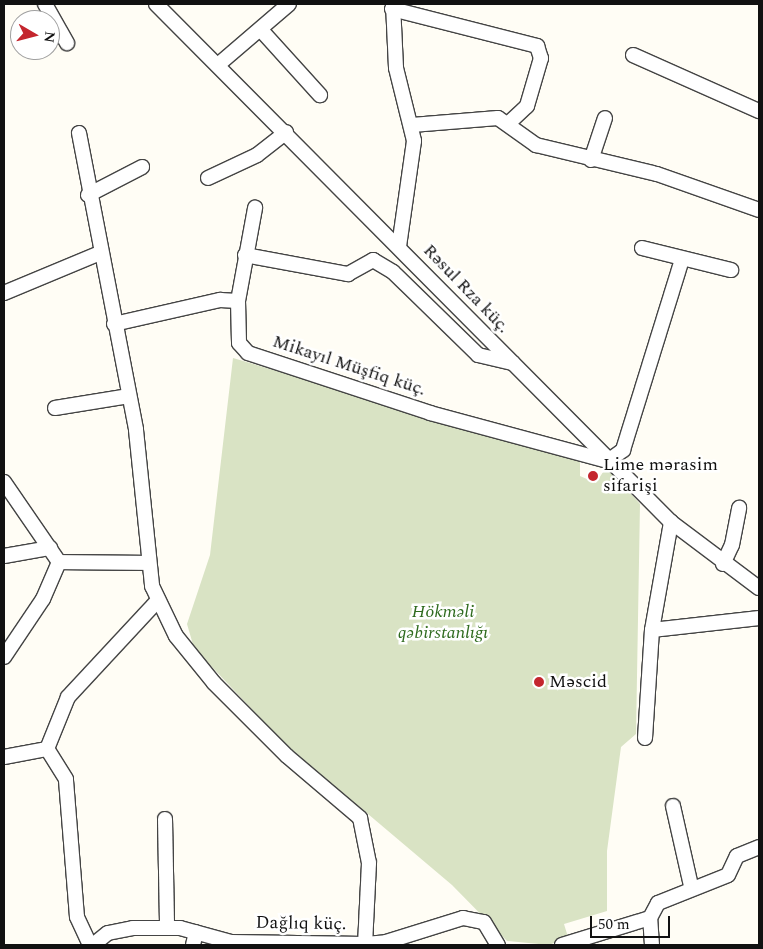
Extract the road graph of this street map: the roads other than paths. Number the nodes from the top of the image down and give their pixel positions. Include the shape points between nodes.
1 (45, 4) edge
2 (156, 4) edge
3 (289, 4) edge
4 (393, 7) edge
5 (260, 30) junction
6 (67, 44) dead end
7 (633, 55) dead end
8 (219, 64) junction
9 (320, 94) dead end
10 (759, 111) edge
11 (605, 118) dead end
12 (509, 123) junction
13 (412, 125) junction
14 (286, 132) junction
15 (79, 133) dead end
16 (591, 160) junction
17 (142, 168) dead end
18 (208, 178) dead end
19 (88, 195) junction
20 (255, 208) dead end
21 (759, 210) edge
22 (399, 246) junction
23 (642, 248) dead end
24 (100, 253) junction
25 (245, 255) junction
26 (682, 259) junction
27 (731, 270) dead end
28 (4, 293) edge
29 (238, 301) junction
30 (114, 324) junction
31 (513, 364) junction
32 (129, 396) junction
33 (55, 408) dead end
34 (614, 460) junction
35 (4, 482) edge
36 (739, 508) dead end
37 (671, 522) junction
38 (50, 548) junction
39 (4, 556) edge
40 (60, 562) junction
41 (148, 563) junction
42 (723, 564) junction
43 (759, 588) edge
44 (158, 600) junction
45 (759, 618) edge
46 (652, 630) junction
47 (4, 657) edge
48 (645, 738) dead end
49 (46, 749) junction
50 (4, 757) edge
51 (673, 806) dead end
52 (165, 819) dead end
53 (759, 846) edge
54 (691, 886) junction
55 (650, 918) junction
56 (167, 928) junction
57 (194, 939) edge
58 (415, 939) edge
59 (365, 944) edge
60 (91, 945) edge
61 (498, 945) edge
62 (562, 945) edge
63 (652, 945) edge

1 - 6 street
2 - 8 street, Rəsul Rza küç.
3 - 5 street
4 - 12 street via 537,46 541,58 527,106
4 - 13 street via 396,68
5 - 8 street
5 - 9 street
7 - 10 street
8 - 14 street, Rəsul Rza küç.
11 - 16 street
12 - 13 street via 489,117
12 - 16 street via 536,144
13 - 22 street via 414,155
14 - 18 street via 257,154
14 - 22 street, Rəsul Rza küç.
15 - 19 street
16 - 21 street via 657,174
17 - 19 street
19 - 24 street
20 - 25 street, Mikayıl Müşfiq küç.
22 - 31 street, Rəsul Rza küç.
23 - 26 street
24 - 28 street
24 - 30 street
25 - 29 street, Mikayıl Müşfiq küç.
25 - 31 street via 348,274 373,260 393,272 478,354
26 - 27 street
26 - 34 street via 626,441
29 - 30 street via 220,300
29 - 34 street, Mikayıl Müşfiq küç. via 239,343 248,353 439,416 590,459
30 - 32 street
31 - 34 street, Rəsul Rza küç.
32 - 33 street
32 - 41 street
34 - 37 street, Rəsul Rza küç.
35 - 38 street
36 - 42 street via 732,545
37 - 42 street, Rəsul Rza küç.
37 - 46 street
38 - 39 street
38 - 40 street
40 - 41 street
40 - 47 street via 43,599
41 - 44 street
42 - 43 street, Rəsul Rza küç.
44 - 49 street via 68,697
44 - 59 street via 185,651 214,683 287,756 360,818 369,862
45 - 46 street
46 - 48 street
49 - 50 street
49 - 60 street via 60,765 70,793 77,917
51 - 54 street
52 - 56 street
53 - 54 street via 737,856 728,875
54 - 55 street via 658,903
55 - 62 street
55 - 63 street
56 - 57 street, Dağlıq küç.
56 - 60 street, Dağlıq küç. via 120,929
57 - 59 street, Dağlıq küç.
58 - 59 street, Dağlıq küç.
58 - 61 street, Dağlıq küç. via 473,918 484,922

